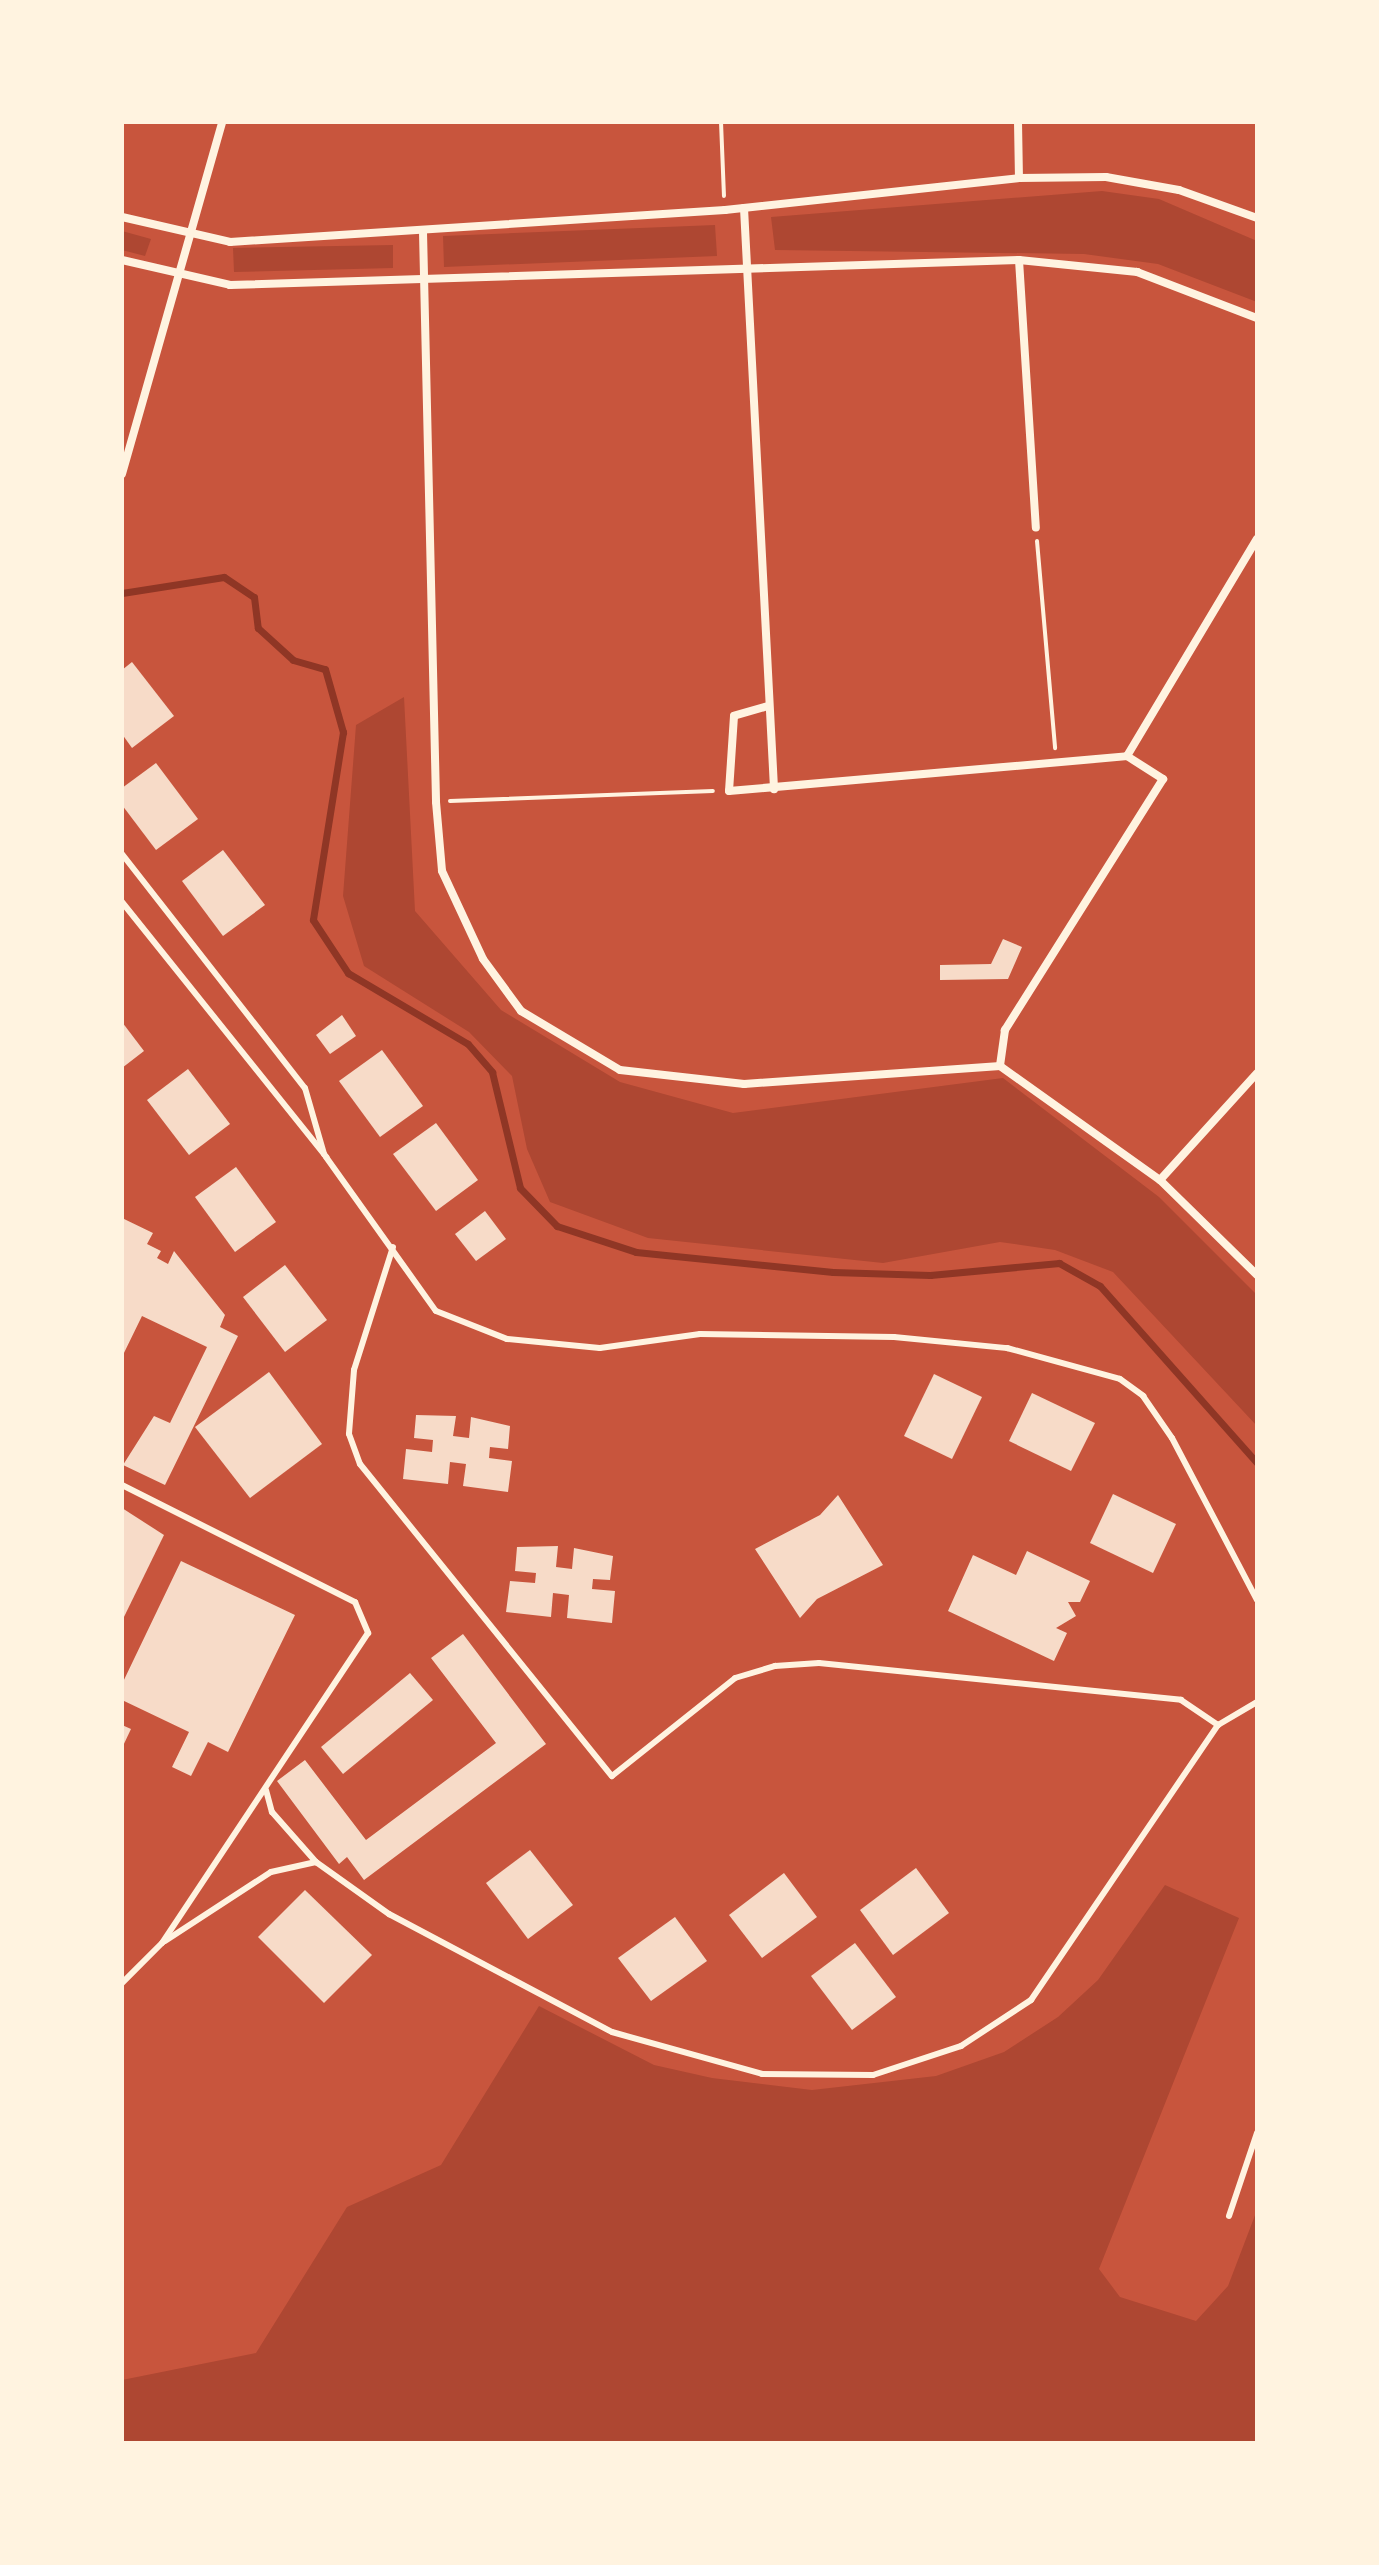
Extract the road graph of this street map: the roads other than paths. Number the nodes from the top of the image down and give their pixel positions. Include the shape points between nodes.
1 (222, 122) edge
2 (1018, 122) edge
3 (1019, 178) junction
4 (744, 208) junction
5 (122, 217) edge
6 (1257, 218) edge
7 (423, 232) junction
8 (190, 236) junction
9 (122, 260) edge
10 (1019, 260) junction
11 (747, 270) junction
12 (179, 276) junction
13 (424, 280) junction
14 (1257, 318) edge
15 (122, 474) edge
16 (1036, 527) road end
17 (1257, 539) edge
18 (768, 706) junction
19 (1127, 756) junction
20 (774, 789) junction
21 (122, 854) edge
22 (122, 902) edge
23 (1000, 1066) junction
24 (1257, 1073) edge
25 (326, 1157) junction
26 (1160, 1180) junction
27 (393, 1247) junction
28 (1257, 1275) edge
29 (122, 1485) edge
30 (1257, 1600) edge
31 (1257, 1702) edge
32 (1218, 1725) junction
33 (266, 1790) junction
34 (316, 1862) junction
35 (162, 1943) junction
36 (122, 1983) edge
37 (1257, 2133) edge
38 (1229, 2216) dead end

1 - 8 street
2 - 3 street
3 - 4 street
3 - 6 street via 1121,180 1179,190
4 - 7 street
4 - 11 street
5 - 8 street
7 - 8 street via 230,242
7 - 13 street
8 - 12 street
9 - 12 street
10 - 11 street
10 - 14 street via 1137,272
10 - 16 street
11 - 13 street
11 - 18 street
12 - 13 street via 230,285
12 - 15 street
13 - 23 street via 442,871 483,959 521,1011 620,1070 744,1084
17 - 19 street
18 - 20 street
18 - 20 street via 734,716 729,791
19 - 20 street
19 - 23 street via 1163,779 1005,1030
21 - 25 lane via 305,1088
22 - 25 lane via 273,1100
23 - 26 street
24 - 26 street
25 - 27 lane
26 - 28 street
27 - 30 lane via 436,1311 507,1339 600,1348 700,1334 894,1337 1007,1348 1120,1379 1143,1396 1172,1438
27 - 32 lane via 354,1370 349,1434 360,1464 612,1776 735,1678 775,1666 819,1663 1181,1700
29 - 33 lane via 363,1609 368,1633 361,1653
31 - 32 lane
32 - 34 lane via 1031,2000 961,2046 873,2075 762,2074 625,2037 389,1914
33 - 34 lane via 272,1812
33 - 35 lane
34 - 35 lane via 271,1872
35 - 36 lane
37 - 38 lane

